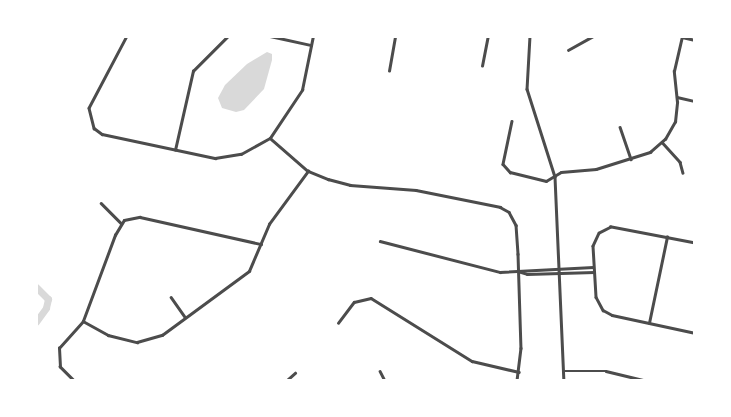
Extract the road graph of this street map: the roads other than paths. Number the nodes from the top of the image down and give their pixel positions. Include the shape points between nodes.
1 (127, 36) edge
2 (228, 36) edge
3 (270, 36) edge
4 (313, 36) edge
5 (395, 36) edge
6 (488, 36) edge
7 (530, 36) edge
8 (593, 36) edge
9 (682, 36) edge
10 (695, 40) edge
11 (311, 45) junction
12 (568, 50) dead end
13 (482, 66) dead end
14 (389, 71) dead end
15 (677, 97) junction
16 (695, 101) edge
17 (512, 121) dead end
18 (620, 127) dead end
19 (270, 138) junction
20 (662, 142) junction
21 (175, 150) junction
22 (631, 159) junction
23 (308, 171) junction
24 (683, 173) dead end
25 (555, 177) junction
26 (101, 203) dead end
27 (121, 223) junction
28 (668, 238) junction
29 (380, 241) dead end
30 (695, 243) edge
31 (261, 244) junction
32 (593, 267) junction
33 (559, 268) junction
34 (518, 271) junction
35 (594, 272) junction
36 (559, 274) junction
37 (171, 297) dead end
38 (186, 317) junction
39 (83, 320) junction
40 (338, 322) dead end
41 (649, 323) junction
42 (695, 333) edge
43 (564, 371) junction
44 (380, 372) dead end
45 (519, 372) junction
46 (295, 373) dead end
47 (74, 381) edge
48 (286, 381) edge
49 (385, 381) edge
50 (518, 381) edge
51 (564, 381) edge
52 (647, 381) edge

1 - 21 street via 91,104 90,122 102,134
2 - 21 street via 193,71
3 - 11 street
4 - 11 street
5 - 14 street
6 - 13 street
7 - 25 street via 528,89
8 - 12 street
9 - 10 street
9 - 15 street via 674,71
11 - 19 street via 299,96
15 - 16 street
15 - 20 street via 675,122
17 - 25 street via 504,166 516,174 546,182
18 - 22 street
19 - 21 street via 253,149 228,157 205,157
19 - 23 street
20 - 22 street via 650,152
20 - 24 street via 680,162
22 - 25 street via 596,169 561,172
23 - 31 street via 269,224
23 - 34 street via 350,185 416,190 503,208 516,224
25 - 33 street
26 - 27 street
27 - 31 street via 140,217
27 - 39 street
28 - 30 street
28 - 32 street via 616,227 605,228 594,240
28 - 41 street
29 - 34 street via 500,272
31 - 38 street via 248,271
32 - 33 street
32 - 35 street
33 - 34 street
33 - 36 street
34 - 36 street
34 - 45 street
35 - 36 street
35 - 41 street via 596,297 603,310
36 - 43 street
37 - 38 street
38 - 39 street via 162,335 137,342 108,335
39 - 47 street via 62,341 58,352 62,370
40 - 45 street via 354,302 371,298 472,361
41 - 42 street
43 - 51 street
43 - 52 street via 606,371
44 - 49 street
45 - 50 street
46 - 48 street

